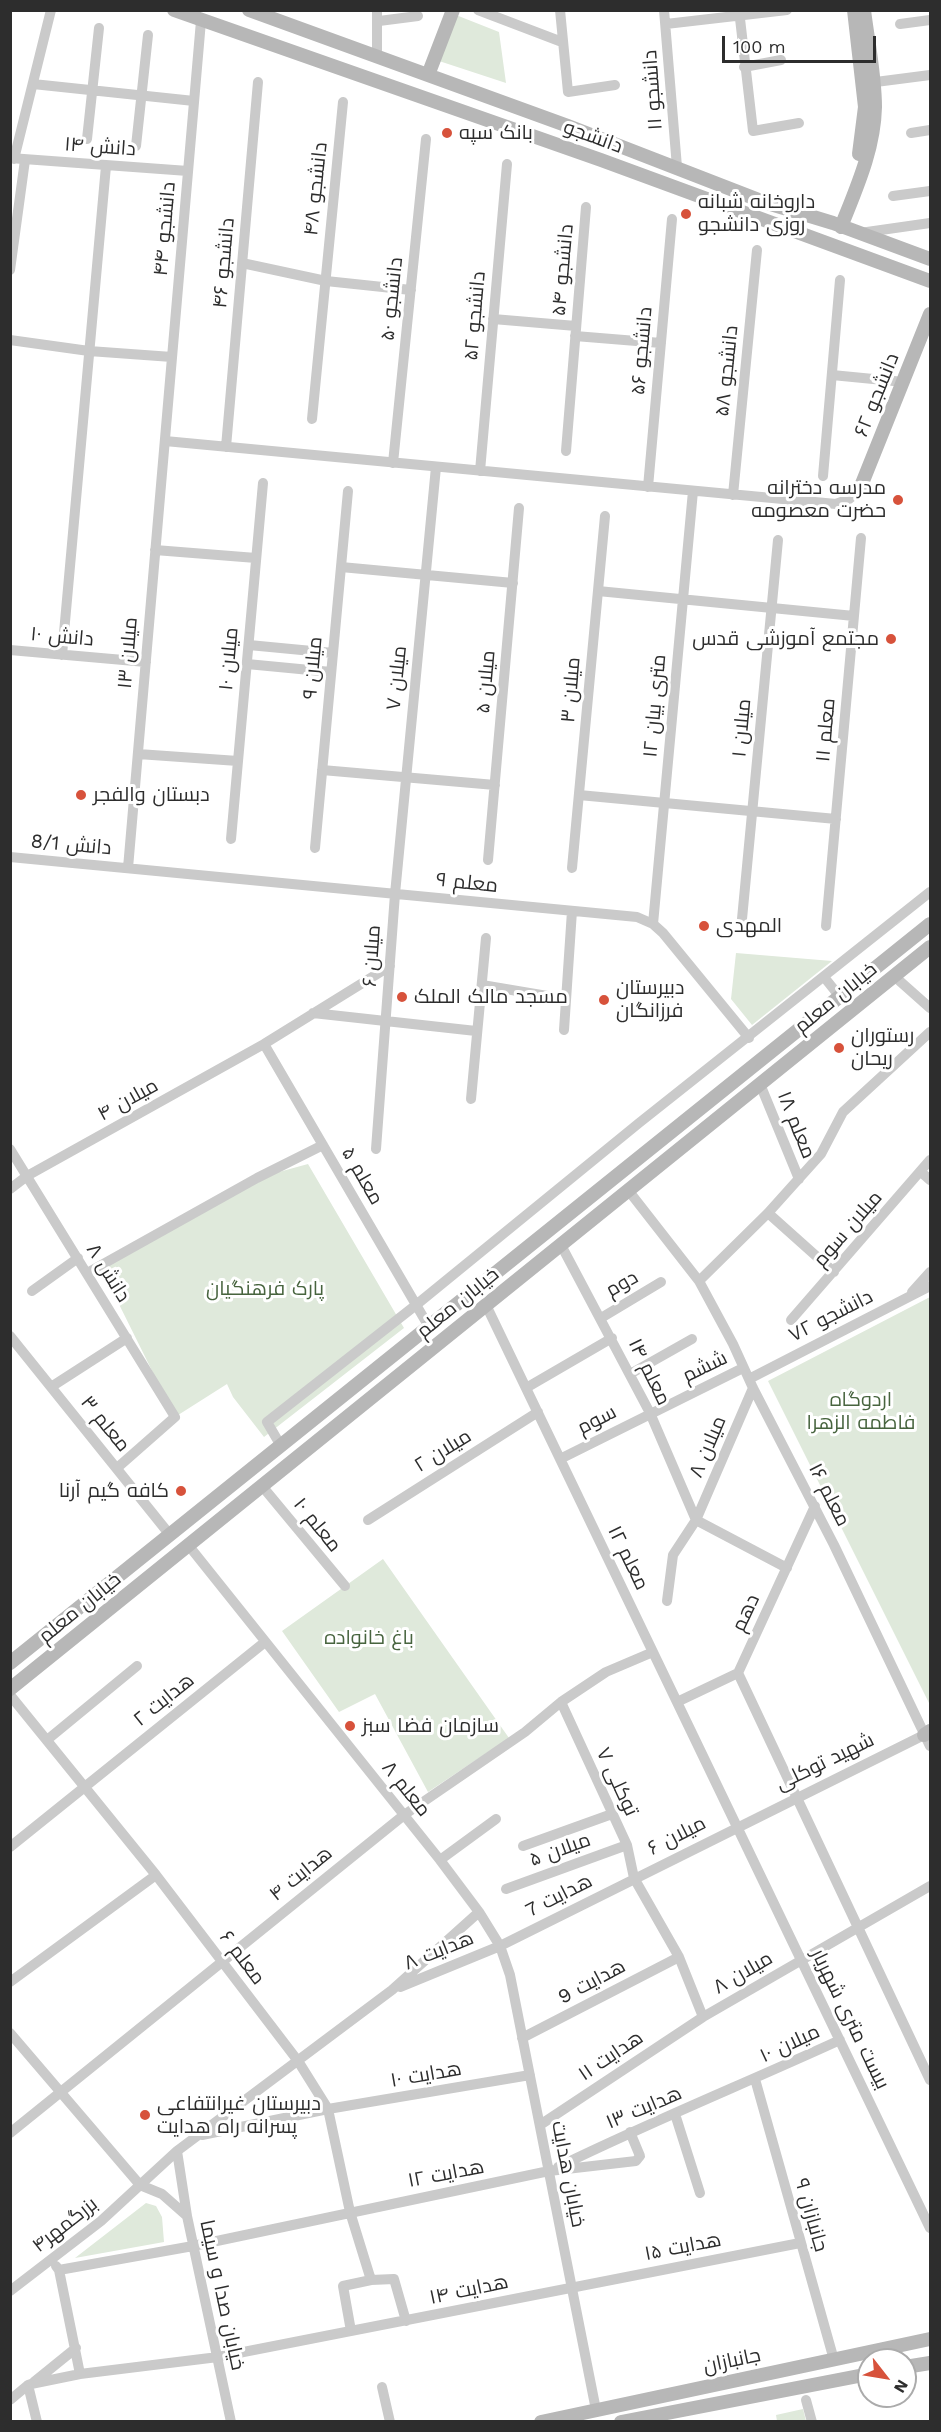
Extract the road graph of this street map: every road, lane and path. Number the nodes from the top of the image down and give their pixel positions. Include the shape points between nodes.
1 (51, 10) edge
2 (174, 10) edge
3 (249, 10) edge
4 (453, 10) edge
5 (478, 10) edge
6 (560, 10) edge
7 (664, 10) edge
8 (787, 10) edge
9 (854, 10) edge
10 (864, 10) edge
11 (739, 13) edge
12 (378, 16) edge
13 (418, 16) dead end
14 (930, 20) edge
15 (201, 21) junction
16 (666, 24) junction
17 (900, 24) dead end
18 (288, 25) junction
19 (99, 28) dead end
20 (315, 34) junction
21 (148, 35) dead end
22 (562, 42) junction
23 (278, 48) junction
24 (377, 56) junction
25 (310, 59) junction
26 (781, 60) dead end
27 (744, 67) junction
28 (428, 75) junction
29 (930, 75) edge
30 (258, 82) dead end
31 (868, 83) junction
32 (33, 84) junction
33 (615, 85) dead end
34 (92, 91) junction
35 (141, 96) junction
36 (194, 101) junction
37 (343, 102) dead end
38 (799, 123) dead end
39 (930, 130) edge
40 (911, 133) dead end
41 (87, 139) dead end
42 (426, 139) dead end
43 (136, 146) dead end
44 (17, 159) edge
45 (507, 164) dead end
46 (106, 166) junction
47 (677, 167) junction
48 (188, 171) junction
49 (930, 191) edge
50 (893, 196) dead end
51 (586, 207) dead end
52 (672, 219) dead end
53 (930, 223) edge
54 (837, 225) junction
55 (858, 233) junction
56 (757, 250) dead end
57 (930, 259) edge
58 (242, 263) junction
59 (10, 270) edge
60 (840, 280) dead end
61 (326, 281) junction
62 (930, 281) edge
63 (411, 290) junction
64 (930, 314) edge
65 (493, 319) junction
66 (576, 331) junction
67 (10, 340) edge
68 (661, 343) junction
69 (89, 351) junction
70 (172, 357) junction
71 (832, 375) junction
72 (904, 382) junction
73 (312, 419) dead end
74 (165, 441) junction
75 (226, 447) junction
76 (566, 451) dead end
77 (393, 463) junction
78 (436, 467) junction
79 (480, 471) junction
80 (823, 476) dead end
81 (263, 483) dead end
82 (648, 487) junction
83 (859, 490) joint
84 (348, 491) dead end
85 (693, 491) junction
86 (734, 495) junction
87 (519, 508) dead end
88 (605, 516) dead end
89 (861, 538) dead end
90 (778, 540) dead end
91 (155, 550) junction
92 (256, 558) junction
93 (341, 567) junction
94 (426, 575) junction
95 (513, 583) junction
96 (598, 591) junction
97 (683, 599) junction
98 (771, 608) junction
99 (854, 616) junction
100 (249, 645) junction
101 (10, 650) edge
102 (333, 654) junction
103 (62, 655) junction
104 (146, 662) junction
105 (247, 664) junction
106 (331, 672) junction
107 (138, 754) junction
108 (238, 761) junction
109 (322, 770) junction
110 (406, 778) junction
111 (495, 785) junction
112 (579, 795) junction
113 (664, 803) junction
114 (752, 811) junction
115 (836, 819) junction
116 (231, 839) dead end
117 (315, 848) dead end
118 (10, 857) edge
119 (488, 860) dead end
120 (128, 868) junction
121 (572, 868) dead end
122 (930, 892) edge
123 (395, 894) junction
124 (572, 911) junction
125 (742, 919) dead end
126 (653, 924) junction
127 (930, 924) edge
128 (826, 926) dead end
129 (486, 938) dead end
130 (930, 947) edge
131 (390, 966) junction
132 (894, 976) junction
133 (824, 977) junction
134 (482, 985) junction
135 (840, 997) junction
136 (565, 999) junction
137 (930, 1008) edge
138 (313, 1013) junction
139 (386, 1021) junction
140 (564, 1030) dead end
141 (476, 1031) junction
142 (930, 1032) edge
143 (749, 1038) junction
144 (264, 1044) junction
145 (760, 1084) junction
146 (471, 1100) dead end
147 (323, 1145) junction
148 (10, 1149) edge
149 (376, 1149) dead end
150 (930, 1160) edge
151 (921, 1172) junction
152 (27, 1176) junction
153 (799, 1179) junction
154 (930, 1180) edge
155 (10, 1189) edge
156 (628, 1190) junction
157 (768, 1213) junction
158 (561, 1245) junction
159 (78, 1258) junction
160 (834, 1272) junction
161 (930, 1272) edge
162 (87, 1273) junction
163 (699, 1281) junction
164 (661, 1282) dead end
165 (930, 1286) edge
166 (32, 1291) dead end
167 (904, 1299) junction
168 (416, 1305) junction
169 (486, 1305) junction
170 (601, 1318) junction
171 (791, 1320) dead end
172 (429, 1327) junction
173 (10, 1336) edge
174 (127, 1338) junction
175 (612, 1338) junction
176 (692, 1339) dead end
177 (743, 1368) junction
178 (630, 1374) junction
179 (751, 1383) junction
180 (51, 1387) junction
181 (526, 1388) junction
182 (538, 1412) junction
183 (650, 1413) junction
184 (281, 1446) junction
185 (560, 1459) junction
186 (117, 1468) junction
187 (262, 1486) junction
188 (814, 1506) junction
189 (368, 1520) dead end
190 (696, 1520) junction
191 (170, 1535) junction
192 (189, 1546) junction
193 (787, 1568) junction
194 (345, 1587) dead end
195 (667, 1601) dead end
196 (265, 1642) junction
197 (653, 1652) junction
198 (10, 1664) edge
199 (137, 1666) dead end
200 (738, 1673) junction
201 (10, 1689) edge
202 (10, 1695) edge
203 (561, 1702) junction
204 (677, 1702) junction
205 (928, 1737) edge
206 (47, 1740) junction
207 (85, 1787) junction
208 (797, 1798) junction
209 (612, 1814) junction
210 (404, 1815) junction
211 (496, 1820) dead end
212 (737, 1826) junction
213 (627, 1845) junction
214 (523, 1846) dead end
215 (10, 1847) edge
216 (440, 1860) junction
217 (156, 1875) junction
218 (634, 1878) junction
219 (930, 1886) edge
220 (506, 1889) dead end
221 (479, 1912) junction
222 (858, 1928) junction
223 (500, 1946) junction
224 (679, 1957) junction
225 (801, 1960) junction
226 (222, 1962) junction
227 (10, 1982) edge
228 (392, 1990) junction
229 (703, 2017) junction
230 (10, 2033) edge
231 (522, 2038) junction
232 (840, 2040) junction
233 (298, 2061) junction
234 (530, 2075) junction
235 (755, 2079) junction
236 (930, 2080) edge
237 (61, 2094) junction
238 (328, 2109) junction
239 (675, 2114) junction
240 (540, 2125) junction
241 (630, 2132) junction
242 (10, 2133) edge
243 (200, 2135) junction
244 (177, 2151) junction
245 (549, 2171) junction
246 (140, 2185) junction
247 (700, 2193) dead end
248 (350, 2211) junction
249 (187, 2216) junction
250 (930, 2228) edge
251 (800, 2242) junction
252 (193, 2246) junction
253 (50, 2259) junction
254 (59, 2270) junction
255 (371, 2280) junction
256 (572, 2287) junction
257 (10, 2291) edge
258 (406, 2321) junction
259 (351, 2331) junction
260 (930, 2342) edge
261 (76, 2348) junction
262 (218, 2357) junction
263 (834, 2360) junction
264 (80, 2374) junction
265 (857, 2376) edge
266 (29, 2385) junction
267 (382, 2387) dead end
268 (10, 2400) edge
269 (806, 2400) dead end
270 (596, 2410) junction
271 (656, 2418) edge
272 (37, 2421) edge
273 (231, 2421) edge
274 (390, 2421) edge
275 (541, 2421) edge
276 (621, 2421) edge
277 (812, 2421) edge

1 - 32 street
2 - 15 main road, دانشجو
3 - 18 main road, دانشجو
4 - 28 main road
5 - 22 street
6 - 22 street
7 - 16 street, دانشجو ۱۱
8 - 11 street
9 - 31 main road
10 - 31 main road
11 - 16 street
11 - 27 street
12 - 13 street
12 - 24 street
14 - 17 street
15 - 23 main road, دانشجو
15 - 36 street, دانشجو ۴۴
16 - 47 street, دانشجو ۱۱
18 - 20 main road, دانشجو
18 - 23 main road via 291,38
19 - 34 street
20 - 24 main road, دانشجو
20 - 25 main road via 304,45
21 - 35 street
22 - 33 street via 568,92
23 - 25 main road, دانشجو
24 - 28 main road, دانشجو
25 - 62 main road, دانشجو via 601,160
26 - 27 street
27 - 38 street via 753,131
28 - 47 main road, دانشجو
29 - 31 street
30 - 58 street, دانشجو ۴۶
31 - 54 main road via 875,106 867,157
32 - 34 street
32 - 44 street
34 - 35 street
34 - 41 street
35 - 36 street
35 - 43 street
36 - 48 street, دانشجو ۴۴
37 - 61 street, دانشجو ۴۸
39 - 40 street
42 - 63 street, دانشجو ۵۰
44 - 46 street, دانش ۱۴
44 - 59 street
45 - 65 street, دانشجو ۵۲
46 - 48 street, دانش ۱۴
46 - 69 street
47 - 54 main road, دانشجو via 764,202
48 - 70 street, دانشجو ۴۴
49 - 50 street
51 - 66 street, دانشجو ۵۴
52 - 68 street, دانشجو ۵۶
53 - 55 street
54 - 55 main road, دانشجو
55 - 57 main road, دانشجو
56 - 86 street, دانشجو ۵۸
58 - 61 street
58 - 75 street, دانشجو ۴۶
60 - 71 street
61 - 63 street
61 - 73 street, دانشجو ۴۸
63 - 77 street, دانشجو ۵۰
64 - 72 main road, دانشجو ۶۲
65 - 66 street
65 - 79 street, دانشجو ۵۲
66 - 68 street, دانشجو ۵۴
66 - 76 street, دانشجو ۵۴
67 - 69 street
68 - 82 street, دانشجو ۵۶
69 - 70 street
69 - 103 street
70 - 74 street, دانشجو ۴۴
71 - 72 street
71 - 80 street
72 - 83 main road, دانشجو ۶۲
74 - 75 street
74 - 91 street, میلان ۱۳
75 - 77 street
77 - 78 street
78 - 79 street
78 - 94 street, میلان ۷
79 - 82 street
81 - 92 street, میلان ۱۰
82 - 85 street
83 - 86 street via 836,504
84 - 93 street, میلان ۹
85 - 86 street
85 - 97 street, ۱۲ متری بیان
87 - 95 street, میلان ۵
88 - 96 street, میلان ۳
89 - 99 street, معلم ۱۱
90 - 98 street, میلان ۱
91 - 92 street
91 - 104 street, میلان ۱۳
92 - 100 street, میلان ۱۰
93 - 94 street
93 - 102 street, میلان ۹
94 - 95 street
94 - 110 street, میلان ۷
95 - 111 street, میلان ۵
96 - 97 street
96 - 112 street, میلان ۳
97 - 98 street
97 - 113 street, ۱۲ متری بیان
98 - 99 street
98 - 114 street, میلان ۱
99 - 115 street, معلم ۱۱
100 - 102 street
100 - 105 street, میلان ۱۰
101 - 103 street, دانش ۱۰
102 - 106 street, میلان ۹
103 - 104 street, دانش ۱۰
104 - 107 street, میلان ۱۳
105 - 106 street
105 - 108 street, میلان ۱۰
106 - 109 street, میلان ۹
107 - 108 street
107 - 120 street, میلان ۱۳
108 - 116 street, میلان ۱۰
109 - 110 street
109 - 117 street, میلان ۹
110 - 111 street
110 - 123 street, میلان ۷
111 - 119 street, میلان ۵
112 - 113 street
112 - 121 street, میلان ۳
113 - 114 street
113 - 126 street, ۱۲ متری بیان
114 - 115 street
114 - 125 street, میلان ۱
115 - 128 street, معلم ۱۱
118 - 120 street, دانش 8/1
120 - 123 street, معلم ۹
122 - 133 street
123 - 124 street, معلم ۹
123 - 131 street, میلان ۶
124 - 126 street, معلم ۹ via 637,917
124 - 136 street
126 - 143 street
127 - 135 main road, خیابان معلم
129 - 134 street
130 - 132 main road, خیابان معلم
131 - 138 street, میلان ۴
131 - 139 street, میلان ۶
132 - 137 street
132 - 145 main road, خیابان معلم
133 - 135 street
133 - 143 street
134 - 136 street
134 - 141 street
135 - 172 main road, خیابان معلم
136 - 140 street
138 - 139 street
138 - 144 street, میلان ۴
139 - 141 street
139 - 149 street
141 - 146 street
142 - 153 street via 843,1112 821,1154
143 - 168 street
144 - 147 street, معلم ۵
144 - 152 street, میلان ۴
145 - 153 street, معلم ۱۸
145 - 156 main road, خیابان معلم
147 - 162 street
147 - 168 street, معلم ۵
148 - 152 street, دانش ۸
150 - 151 street, میلان سوم
151 - 154 street
151 - 160 street, میلان سوم
152 - 155 street, میلان ۴
152 - 159 street, دانش ۸
153 - 157 street
156 - 158 main road, خیابان معلم
156 - 163 street, معلم ۱۶
157 - 160 street
157 - 163 street
158 - 169 main road, خیابان معلم
158 - 170 street, معلم ۱۴
159 - 162 street, دانش ۸
159 - 166 street
160 - 171 street, میلان سوم
161 - 167 street
162 - 174 street, دانش ۸
163 - 177 street, معلم ۱۶
164 - 170 street, دوم
165 - 167 street, دانشجو ۷۲
167 - 179 street, دانشجو ۷۲
168 - 172 street, معلم ۵
168 - 184 street via 267,1422
169 - 181 street, معلم ۱۲
169 - 187 main road, خیابان معلم
170 - 175 street, معلم ۱۴
172 - 184 main road, خیابان معلم
173 - 180 street, معلم ۳
174 - 180 street
174 - 186 street, دانش ۸ via 175,1417
175 - 178 street, معلم ۱۴
175 - 181 street
176 - 178 street
177 - 179 street, معلم ۱۶
177 - 183 street, ششم
178 - 183 street, معلم ۱۴
179 - 188 street, معلم ۱۶
179 - 190 street, میلان ۸
180 - 186 street, معلم ۳
181 - 182 street, معلم ۱۲
182 - 185 street, معلم ۱۲
182 - 189 street, میلان ۲
183 - 185 street, سوم
183 - 190 street, معلم ۱۴
184 - 191 main road, خیابان معلم
185 - 197 street, معلم ۱۲
186 - 191 street, معلم ۳
187 - 192 main road, خیابان معلم
187 - 194 street, معلم ۱۰
188 - 193 street, دهم
188 - 205 street, معلم ۱۶
190 - 193 street
190 - 195 street, میلان ۸ via 673,1555
191 - 198 main road, خیابان معلم
192 - 196 street, معلم ۸
192 - 201 main road, خیابان معلم
193 - 200 street, دهم
196 - 207 street, هدایت ۲
196 - 210 street, معلم ۸
197 - 203 street, هدایت ۴ via 606,1672
197 - 204 street, معلم ۱۲
199 - 206 street
200 - 204 street
200 - 208 street
202 - 206 street, معلم ۶
203 - 209 street, توکلی ۷
203 - 210 street, هدایت ۴ via 525,1732
204 - 212 street, معلم ۱۲
205 - 208 street, شهید توکلی
206 - 207 street, معلم ۶
207 - 215 street, هدایت ۲
207 - 217 street, معلم ۶
208 - 212 street, شهید توکلی
208 - 222 street
209 - 213 street, توکلی ۷
209 - 214 street
210 - 216 street, معلم ۸
210 - 226 street, هدایت ۴
211 - 216 street
212 - 218 street, میلان ۶
212 - 225 street, بیست متری شهریار
213 - 218 street, توکلی ۷
213 - 220 street, میلان ۵
216 - 221 street, معلم ۸
217 - 226 street, معلم ۶
217 - 227 street
218 - 223 street, هدایت 7
218 - 224 street, توکلی ۷
219 - 222 street, میلان ۸
221 - 223 street, معلم ۸
221 - 228 street
222 - 225 street, میلان ۸
222 - 236 street
223 - 228 street, هدایت ۸
223 - 231 street, خیابان هدایت
224 - 229 street, توکلی ۷
224 - 231 street, هدایت 9
225 - 229 street, میلان ۸
225 - 232 street, بیست متری شهریار
226 - 233 street, معلم ۶
226 - 237 street, هدایت ۴
228 - 233 street, بزرگمهر۴
229 - 240 street, هدایت ۱۱
230 - 237 street, خیابان صدا و سیما
231 - 234 street, خیابان هدایت
232 - 235 street, میلان ۱۰
232 - 250 street, بیست متری شهریار
233 - 238 street, معلم ۶
233 - 243 street, بزرگمهر۴
234 - 238 street, هدایت ۱۰
234 - 240 street, خیابان هدایت
235 - 239 street, هدایت ۱۳
235 - 251 street, جانبازان ۹
237 - 242 street, هدایت ۴
237 - 246 street, خیابان صدا و سیما
238 - 243 street, هدایت ۱۰
238 - 248 street, معلم ۶
239 - 241 street, هدایت ۱۳
239 - 247 street
240 - 245 street, خیابان هدایت
241 - 245 street, هدایت ۱۳
241 - 245 street via 640,2156 636,2161
243 - 244 street, بزرگمهر۴
244 - 246 street, بزرگمهر۴
244 - 249 street
245 - 248 street, هدایت ۱۲
245 - 256 street, خیابان هدایت
246 - 249 street, خیابان صدا و سیما via 162,2194
246 - 253 street, بزرگمهر۴ via 101,2221
248 - 252 street, هدایت ۱۲
248 - 255 street, معلم ۶
249 - 252 street, خیابان صدا و سیما
251 - 256 street, هدایت ۱۵
251 - 263 street, جانبازان ۹
252 - 254 street, هدایت ۱۲
252 - 262 street, خیابان صدا و سیما
253 - 254 street
253 - 257 street, بزرگمهر۴
254 - 261 street
255 - 258 street via 394,2279
255 - 259 street via 343,2286
256 - 258 street, هدایت ۱۴
256 - 270 street, خیابان هدایت
258 - 259 street, هدایت ۱۴
259 - 262 street, هدایت ۱۴
260 - 263 main road, جانبازان
261 - 264 street
261 - 266 street
262 - 264 street, هدایت ۱۴
262 - 273 street, خیابان صدا و سیما
263 - 270 main road, جانبازان
264 - 266 street, هدایت ۱۴
265 - 271 main road, جانبازان
266 - 268 street
266 - 272 street
267 - 274 street
269 - 277 street
270 - 275 main road, جانبازان
271 - 276 main road, جانبازان

